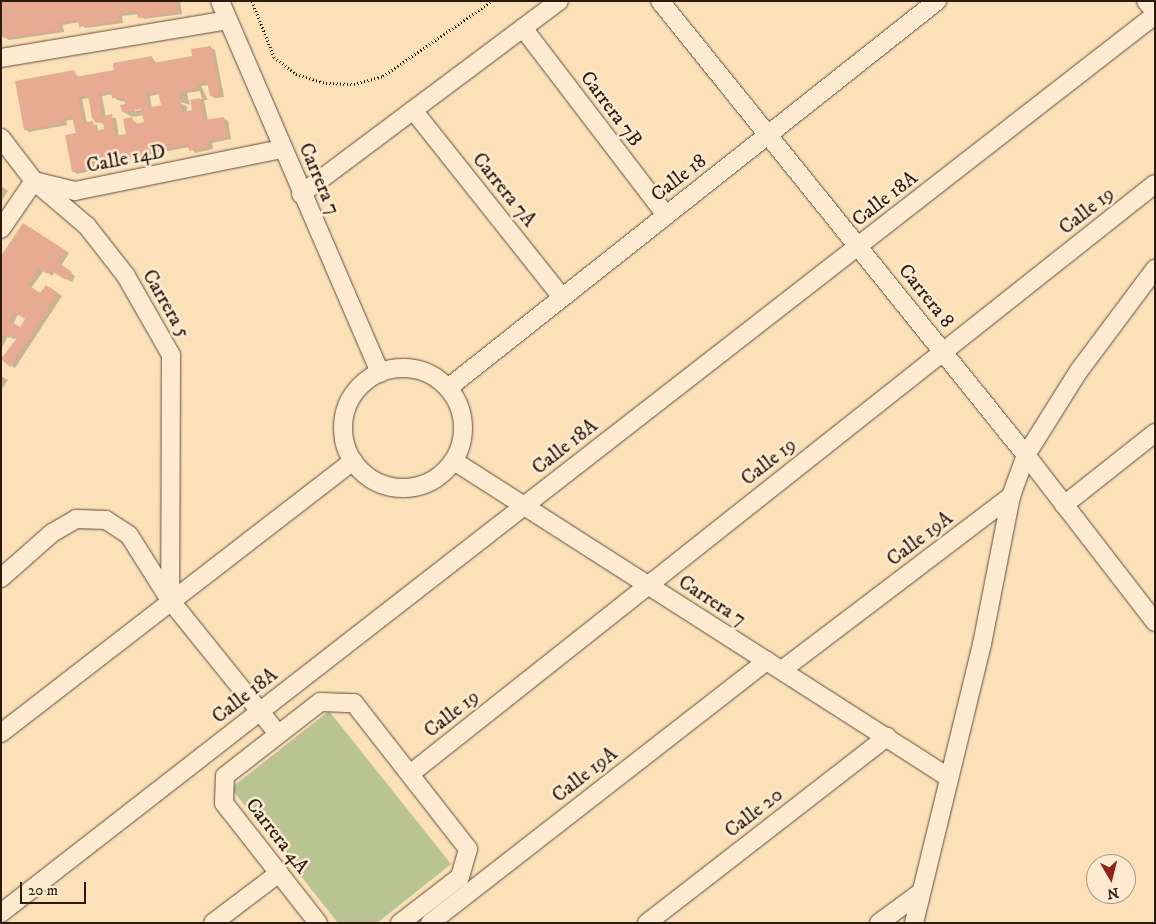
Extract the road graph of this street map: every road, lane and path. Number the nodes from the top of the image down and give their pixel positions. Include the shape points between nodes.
1 (220, 1) edge
2 (252, 1) edge
3 (492, 1) edge
4 (559, 1) edge
5 (660, 1) edge
6 (936, 1) edge
7 (1146, 1) edge
8 (1155, 14) edge
9 (228, 20) junction
10 (523, 28) junction
11 (1, 58) edge
12 (413, 110) junction
13 (768, 135) junction
14 (1, 138) edge
15 (282, 149) junction
16 (34, 181) junction
17 (1155, 184) edge
18 (301, 194) junction
19 (666, 215) junction
20 (1, 229) edge
21 (858, 246) junction
22 (1155, 269) edge
23 (562, 297) junction
24 (943, 352) junction
25 (380, 373) junction
26 (448, 388) junction
27 (1155, 433) edge
28 (1026, 456) junction
29 (353, 461) junction
30 (454, 461) junction
31 (1011, 496) junction
32 (1064, 504) junction
33 (524, 506) junction
34 (1, 578) edge
35 (648, 585) junction
36 (170, 600) junction
37 (1151, 610) edge
38 (767, 661) junction
39 (782, 670) junction
40 (260, 711) junction
41 (1, 733) edge
42 (278, 734) junction
43 (886, 737) junction
44 (410, 774) junction
45 (948, 776) junction
46 (279, 873) junction
47 (921, 892) junction
48 (1, 913) edge
49 (407, 921) edge
50 (213, 923) edge
51 (318, 923) edge
52 (430, 923) edge
53 (647, 923) edge
54 (879, 923) edge
55 (914, 923) edge

1 - 9 street, Carrera 7
2 - 3 path via 274,57 296,74 326,83 354,84 382,76
4 - 10 street
5 - 13 street, Carrera 8
6 - 13 street, Calle 18
7 - 8 street
8 - 21 street, Calle 18A
9 - 11 street
9 - 15 street, Carrera 7
10 - 12 street
10 - 19 street, Carrera 7B
12 - 18 street
12 - 23 street, Carrera 7A
13 - 19 street, Calle 18
13 - 21 street, Carrera 8
14 - 16 street, Carrera 5
15 - 16 street, Calle 14D via 75,190
15 - 18 street, Carrera 7
16 - 20 street
16 - 36 street, Carrera 5 via 93,233 126,276 171,355
17 - 24 street, Calle 19
18 - 25 street, Carrera 7
19 - 23 street, Calle 18
21 - 24 street, Carrera 8
21 - 33 street, Calle 18A
22 - 28 street via 1078,372
23 - 26 street, Calle 18
24 - 28 street, Carrera 8
24 - 35 street, Calle 19
25 - 26 street via 404,368 416,370 428,373
25 - 29 street via 361,386 348,404 343,433
26 - 30 street via 456,398 463,423 463,436
27 - 32 street
28 - 31 street
28 - 32 street, Carrera 8
29 - 30 street via 375,481 403,488 432,481
29 - 36 street
30 - 33 street, Carrera 7
31 - 39 street, Calle 19A
31 - 45 street via 982,644
32 - 37 street, Carrera 8
33 - 35 street, Carrera 7
33 - 40 street, Calle 18A
34 - 36 street via 60,528 76,519 106,520 129,535
35 - 38 street, Carrera 7
35 - 44 street, Calle 19
36 - 40 street
36 - 41 street
38 - 39 street, Carrera 7
38 - 52 street, Calle 19A
39 - 43 street, Carrera 7
40 - 42 street
40 - 48 street, Calle 18A
42 - 44 street, Carrera 4A via 320,702 354,702
42 - 46 street, Carrera 4A via 225,776 224,803
43 - 45 street, Carrera 7
43 - 53 street, Calle 20
44 - 49 street, Carrera 4A via 468,850 460,877
45 - 47 street
46 - 50 street
46 - 51 street, Carrera 4A
47 - 54 street
47 - 55 street

